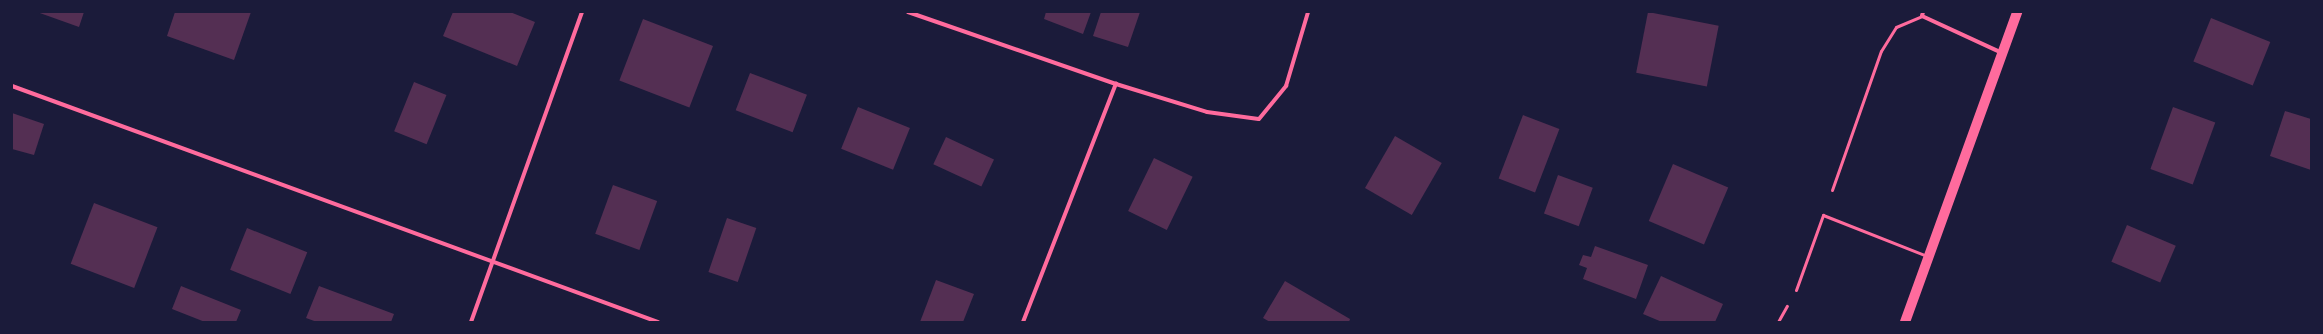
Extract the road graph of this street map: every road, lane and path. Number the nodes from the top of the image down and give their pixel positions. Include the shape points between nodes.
1 (582, 12) edge
2 (908, 12) edge
3 (1308, 12) edge
4 (2016, 12) edge
5 (1922, 14) edge
6 (2002, 53) junction
7 (1116, 84) junction
8 (12, 86) edge
9 (1832, 190) dead end
10 (1928, 256) junction
11 (491, 263) junction
12 (1796, 290) dead end
13 (471, 322) edge
14 (658, 322) edge
15 (1023, 322) edge
16 (1905, 322) edge

1 - 11 street
2 - 7 street
3 - 7 street via 1286,86 1259,119 1207,112
4 - 6 main road
5 - 6 street
5 - 9 lane via 1896,27 1881,51
6 - 10 main road
7 - 15 street
8 - 11 street
10 - 12 lane via 1823,215
10 - 16 main road
11 - 13 street
11 - 14 street

